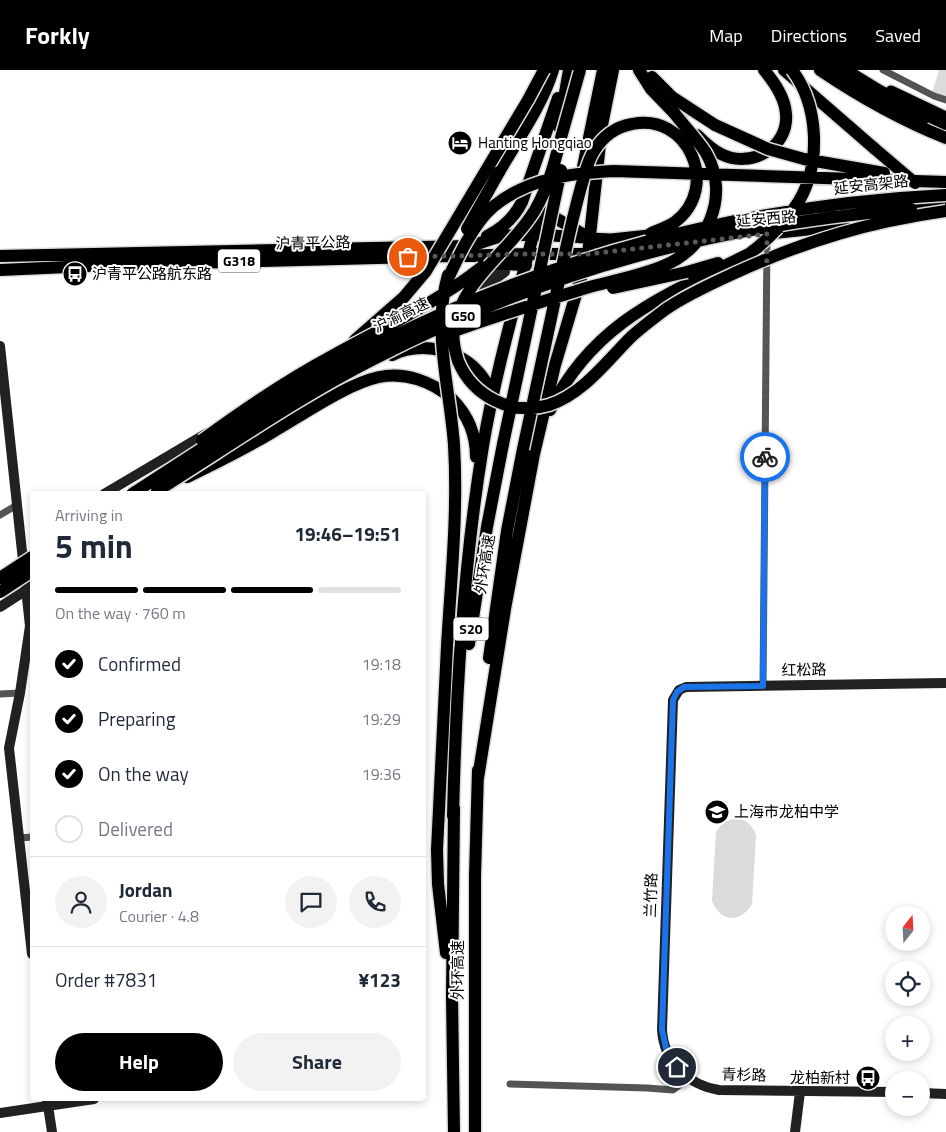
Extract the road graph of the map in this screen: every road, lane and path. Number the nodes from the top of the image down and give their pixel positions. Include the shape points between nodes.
1 (544, 70) edge
2 (553, 70) edge
3 (568, 70) edge
4 (581, 70) edge
5 (604, 70) edge
6 (613, 70) edge
7 (639, 70) edge
8 (646, 70) edge
9 (764, 70) edge
10 (784, 70) edge
11 (792, 70) edge
12 (820, 70) edge
13 (835, 70) edge
14 (846, 70) edge
15 (851, 70) edge
16 (883, 70) edge
17 (946, 100) edge
18 (675, 114) junction
19 (946, 117) edge
20 (946, 124) edge
21 (946, 129) edge
22 (946, 138) edge
23 (946, 181) edge
24 (946, 195) edge
25 (946, 201) edge
26 (946, 208) edge
27 (540, 209) junction
28 (800, 215) junction
29 (946, 217) edge
30 (571, 226) junction
31 (767, 234) junction
32 (533, 235) junction
33 (590, 238) junction
34 (448, 246) junction
35 (648, 247) junction
36 (758, 247) junction
37 (504, 250) junction
38 (611, 251) junction
39 (0, 256) edge
40 (408, 257) junction
41 (587, 259) junction
42 (519, 262) junction
43 (0, 270) edge
44 (543, 272) junction
45 (446, 283) junction
46 (501, 314) junction
47 (0, 346) edge
48 (330, 357) junction
49 (373, 359) junction
50 (493, 395) junction
51 (234, 438) junction
52 (528, 452) junction
53 (109, 491) edge
54 (136, 491) edge
55 (137, 491) edge
56 (149, 491) edge
57 (157, 491) edge
58 (157, 491) edge
59 (17, 505) junction
60 (0, 515) edge
61 (473, 522) junction
62 (29, 562) edge
63 (0, 580) edge
64 (29, 588) edge
65 (0, 592) edge
66 (0, 607) edge
67 (946, 683) edge
68 (763, 686) junction
69 (20, 693) junction
70 (0, 694) edge
71 (673, 703) joint
72 (453, 816) junction
73 (30, 837) edge
74 (20, 838) junction
75 (30, 935) edge
76 (452, 998) junction
77 (689, 1078) junction
78 (510, 1084) dead end
79 (800, 1092) junction
80 (885, 1092) edge
81 (930, 1093) edge
82 (946, 1094) edge
83 (71, 1101) edge
84 (48, 1103) edge
85 (0, 1113) edge
86 (52, 1132) edge
87 (454, 1132) edge
88 (475, 1132) edge
89 (794, 1132) edge

1 - 48 highway, bridge via 426,271 378,321
2 - 45 highway, bridge via 538,106 455,250
3 - 27 highway
3 - 34 highway, 沪青平公路 / G318 via 517,213 508,223 486,236
4 - 37 highway, bridge via 550,181 535,210
4 - 72 highway, 外环高速 / S20, bridge via 487,527 460,722
5 - 30 highway, 外环高速 / S20, bridge
6 - 33 highway via 602,125
7 - 18 highway via 651,89
8 - 23 highway, bridge via 691,110 738,137 768,149 855,169
9 - 18 highway, bridge via 778,89 787,115 779,140 771,150 744,159 721,154
10 - 26 highway, bridge
11 - 36 highway, bridge via 802,88 811,117 812,161 798,201 780,226
12 - 22 highway via 870,102
13 - 21 main road via 903,112
14 - 20 highway via 876,90
15 - 19 main road
16 - 17 street
18 - 46 highway, bridge via 706,154 714,177 715,202 710,222 700,238 688,251 663,266
23 - 45 highway, bridge via 614,171 568,175 539,182 494,206 460,252
24 - 28 highway, 延安高架路, bridge via 858,201
25 - 33 main road, 延安西路 via 620,238
26 - 28 highway, 延安高架路, bridge
26 - 37 highway, bridge via 842,231 763,260 703,288 650,321 568,397 534,408 498,403 484,394 467,378 456,356 453,331 467,294
27 - 32 highway
27 - 33 highway
28 - 44 highway, 沪渝高速 / G50, bridge via 722,222 654,238
28 - 49 highway, 沪渝高速 / G50, bridge via 599,266 500,301
29 - 31 main road, 延安西路
30 - 44 highway, bridge via 592,153 603,137 617,128 643,123 669,129 685,143 694,158 697,186 692,201 675,222
30 - 52 highway, 外环高速 / S20, bridge
31 - 35 main road, 延安西路
31 - 68 street
32 - 33 highway, 沪青平公路 / G318
32 - 34 highway, 沪青平公路 / G318 via 501,236 481,244
32 - 42 highway
33 - 38 highway
33 - 41 highway
34 - 39 highway, 沪青平公路 / G318
35 - 38 main road, 延安西路
35 - 41 main road
36 - 46 highway, bridge via 726,261 687,272
36 - 52 highway via 655,300 614,328 584,356 559,392
37 - 48 highway, bridge via 443,294
38 - 41 main road, 延安西路
40 - 42 highway via 424,262
40 - 42 highway, 沪青平公路 / G318 via 478,255 497,247 515,248
40 - 43 highway, 沪青平公路 / G318
41 - 42 highway, 沪青平公路 / G318
41 - 52 highway
42 - 50 highway
42 - 51 street via 453,310 350,366
42 - 53 street via 369,338
44 - 55 highway, 沪渝高速 / G50, bridge via 452,308 360,353 274,403
45 - 76 highway, bridge via 441,314 454,443 455,525 437,850
46 - 49 highway, bridge
47 - 59 street
48 - 54 highway, bridge via 247,408
49 - 57 highway, 沪渝高速 / G50, bridge
50 - 51 highway via 482,375 461,357 438,350 413,348 387,357 256,434
50 - 61 highway
51 - 56 street
52 - 88 highway, 外环高速 / S20 via 507,531 484,696 474,876
58 - 61 highway, bridge via 239,451 349,388 379,377 394,376 426,382 443,391 466,416 476,448
59 - 60 street
59 - 62 street
61 - 72 highway via 456,722
62 - 63 highway, bridge
62 - 64 street
62 - 65 highway, bridge
64 - 66 street
64 - 69 street via 30,626
67 - 68 street, 红松路
68 - 71 street, 红松路 via 684,687 675,694
69 - 70 street
69 - 74 street via 9,748
71 - 77 street, 兰竹路 via 662,1030 670,1057
72 - 76 highway, 外环高速 / S20
73 - 74 street
74 - 75 street
76 - 87 highway, 外环高速 / S20
77 - 78 street via 673,1090
77 - 79 street, 青杉路 via 719,1090
79 - 80 street, 青杉路
79 - 89 street
81 - 82 street
83 - 84 street
84 - 85 street
84 - 86 street

